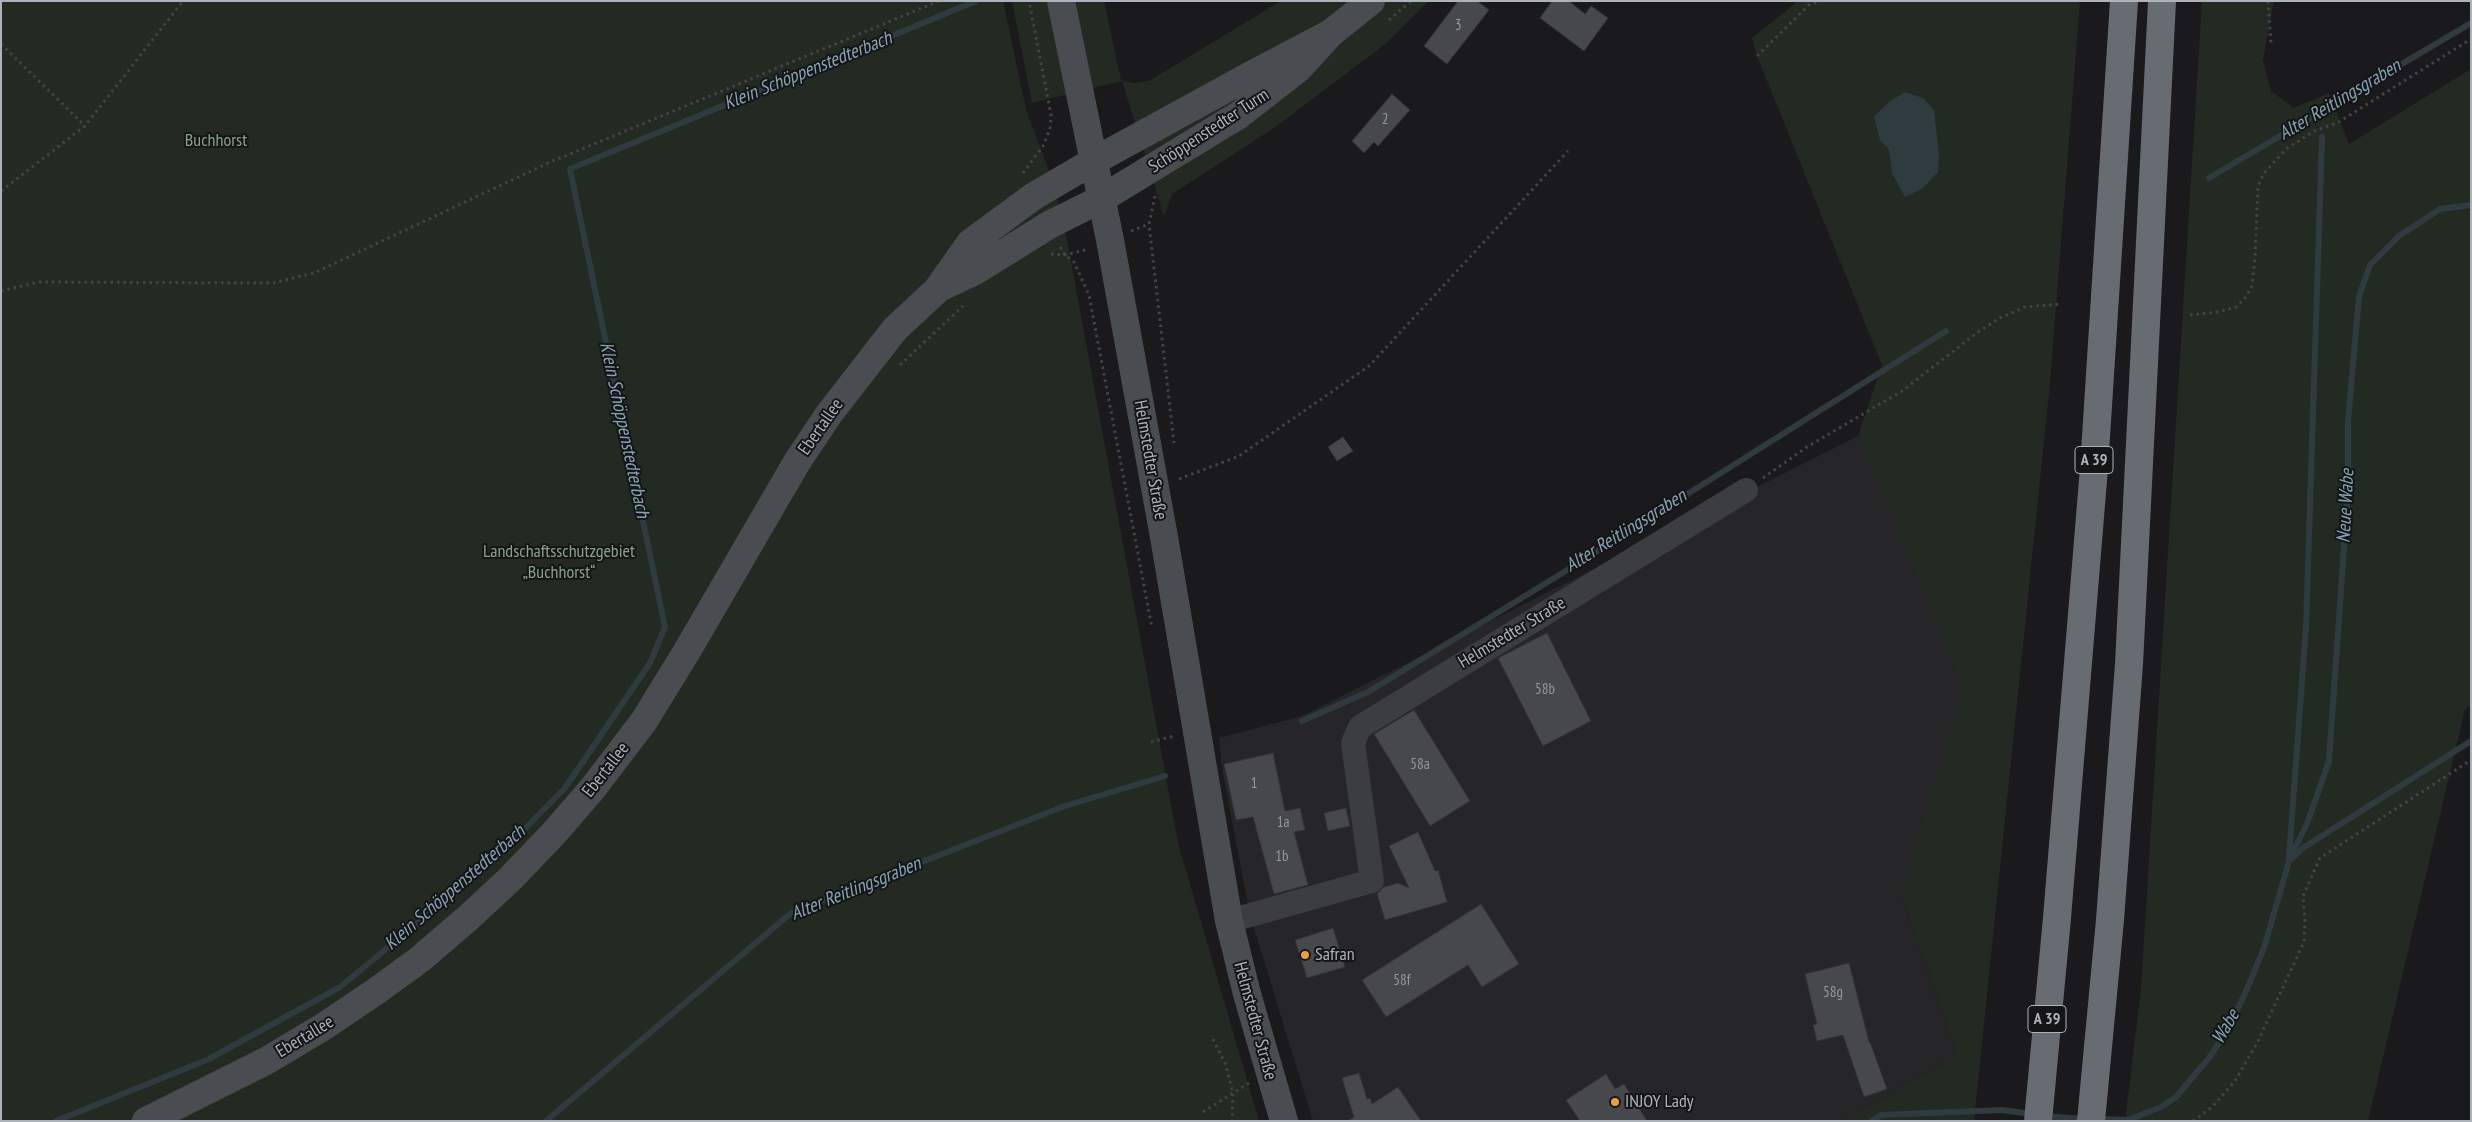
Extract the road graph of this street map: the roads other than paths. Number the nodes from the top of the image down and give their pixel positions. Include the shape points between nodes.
1 (1061, 1) edge
2 (1370, 1) edge
3 (2124, 1) edge
4 (2162, 1) edge
5 (1331, 33) junction
6 (1094, 161) junction
7 (1102, 199) junction
8 (937, 290) junction
9 (1746, 490) road end
10 (1229, 921) junction
11 (146, 1121) edge
12 (1284, 1121) edge
13 (2038, 1121) edge
14 (2091, 1121) edge

1 - 6 main road, Helmstedter Straße
2 - 5 main road, Schöppenstedter Turm
3 - 13 highway, A 39 via 2094,468
4 - 14 highway via 2131,616 2110,920
5 - 6 main road, Schöppenstedter Turm
5 - 7 main road, Schöppenstedter Turm via 1298,69 1239,115
6 - 7 main road, Helmstedter Straße
6 - 8 main road, Ebertallee via 1034,196 970,243
7 - 8 main road, Ebertallee via 1049,225 975,271
7 - 10 main road, Helmstedter Straße via 1164,537
8 - 11 main road, Ebertallee via 895,329 829,414 797,462 644,721 555,832 468,918 375,992 323,1028 266,1061
9 - 10 street, Helmstedter Straße via 1360,727 1354,743 1372,881
10 - 12 main road, Helmstedter Straße

